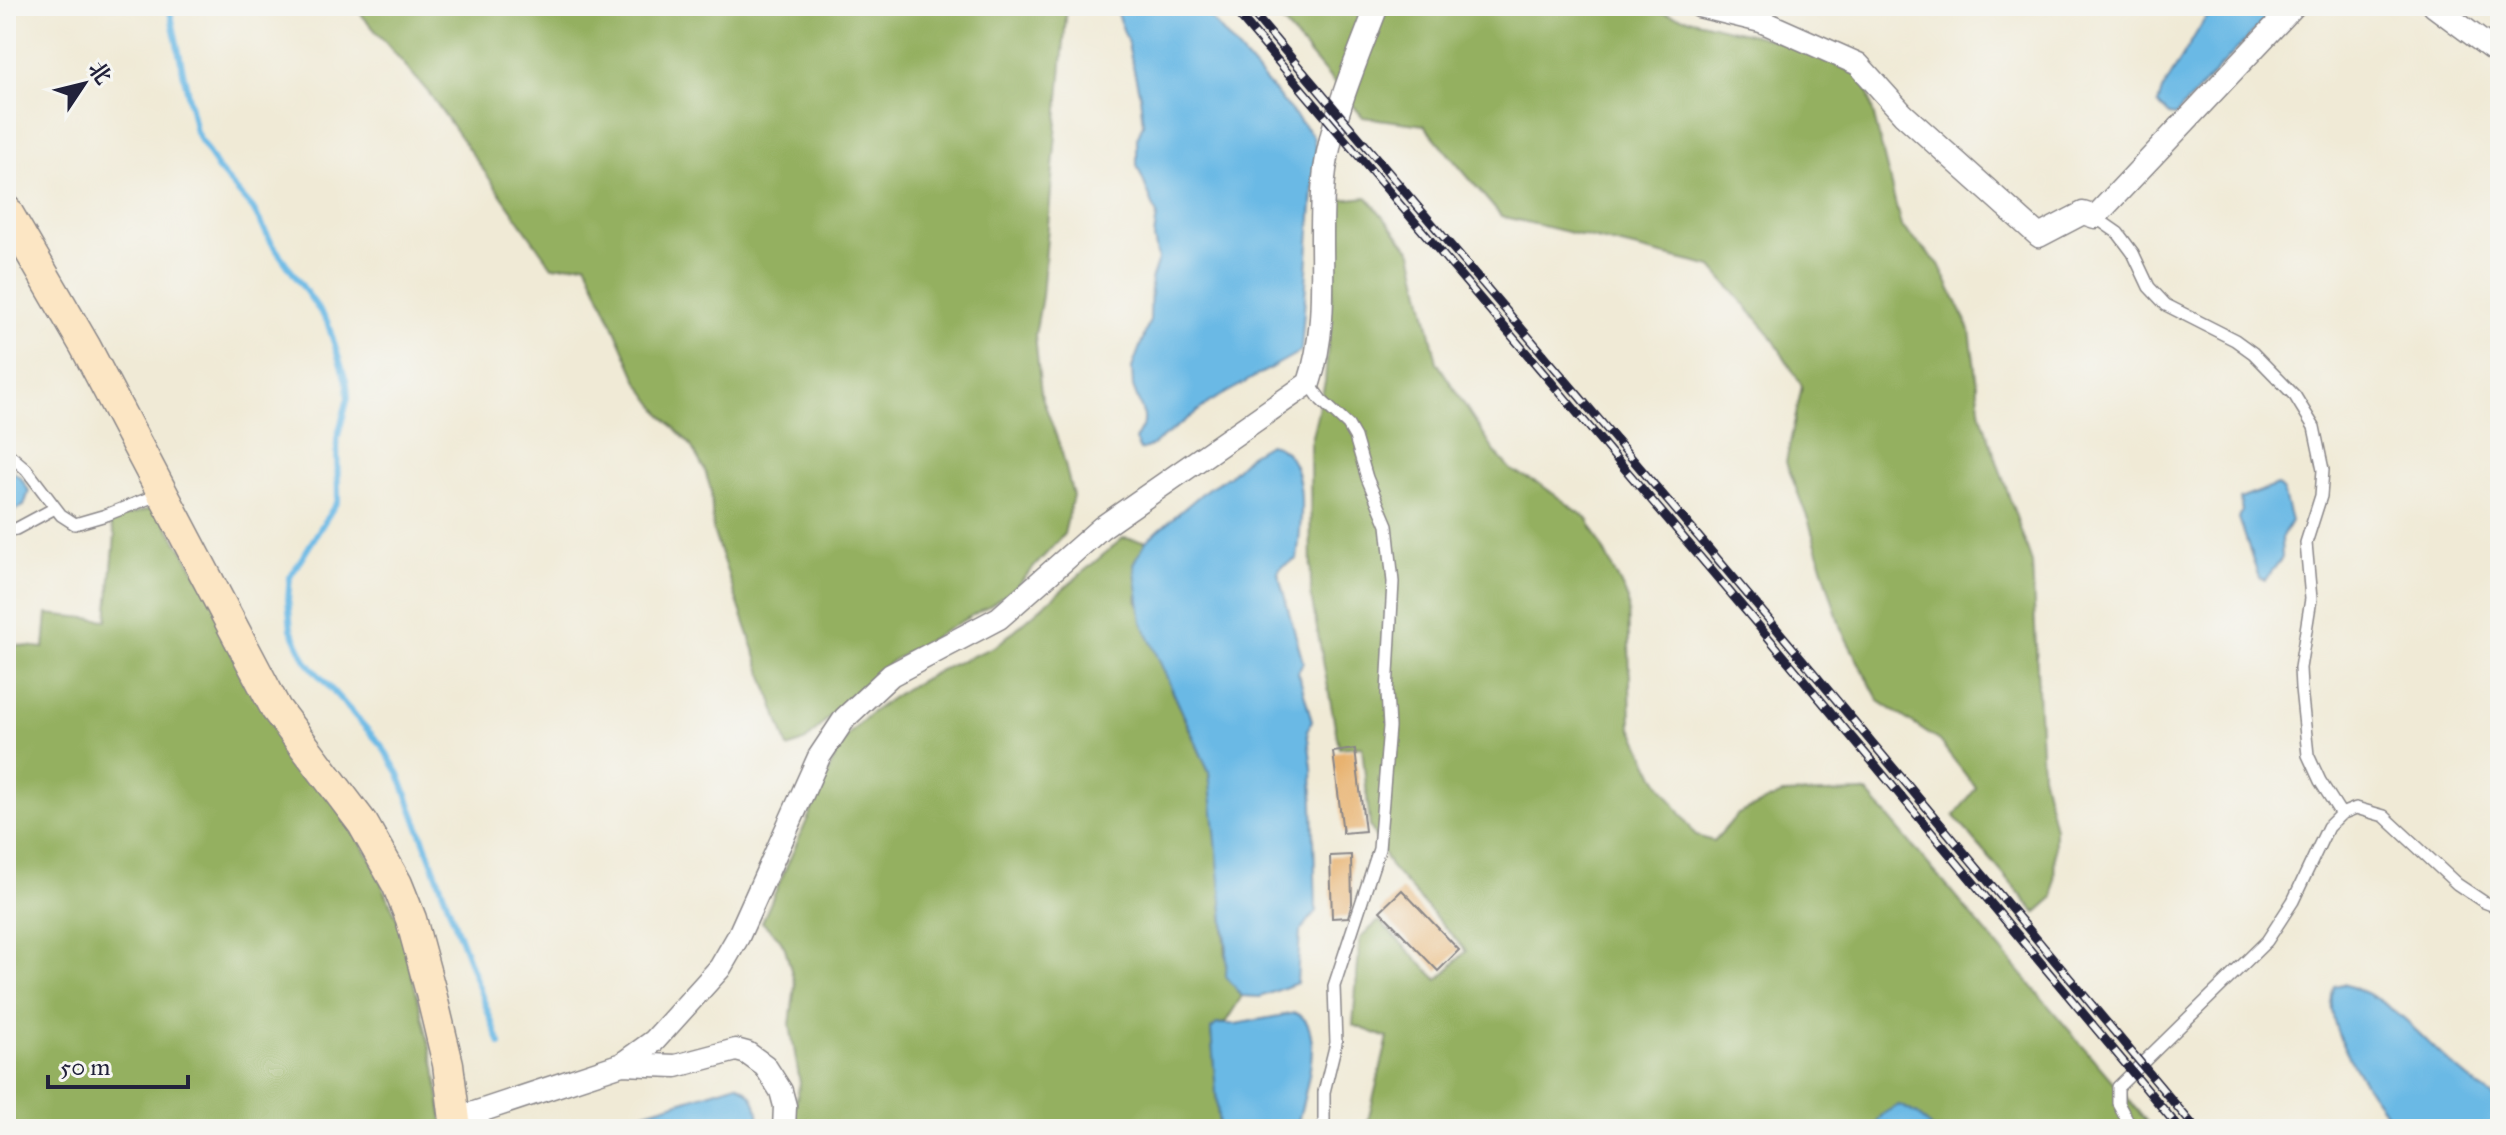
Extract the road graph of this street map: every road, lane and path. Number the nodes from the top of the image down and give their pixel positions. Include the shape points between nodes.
1 (1377, 6) edge
2 (1699, 6) edge
3 (2294, 6) edge
4 (2434, 6) edge
5 (2500, 55) edge
6 (6, 210) edge
7 (2095, 217) junction
8 (1309, 383) junction
9 (6, 452) edge
10 (163, 493) junction
11 (55, 508) junction
12 (6, 531) edge
13 (2341, 814) junction
14 (2500, 908) edge
15 (622, 1064) junction
16 (456, 1124) edge
17 (784, 1129) edge
18 (1324, 1129) edge
19 (2132, 1129) edge

1 - 8 street via 1344,91 1325,171 1319,345
2 - 7 street via 1761,21 1858,64 1903,114 2039,236 2083,213
3 - 7 street
4 - 5 street
6 - 10 street
7 - 13 lane via 2118,233 2149,287 2166,305 2253,353 2295,396 2314,427 2323,470 2306,543 2311,599 2301,688 2308,755
8 - 15 street via 1101,528 999,618 891,675 845,718 819,757 720,968 660,1036
8 - 18 lane via 1355,437 1387,525 1393,582 1379,849 1334,986 1336,1043 1324,1092
9 - 11 lane
10 - 11 lane via 75,524
10 - 16 street via 276,709 363,824 397,884 430,989
11 - 12 lane
13 - 14 lane via 2356,808 2384,816 2457,884
13 - 19 lane via 2328,827 2293,901 2267,941 2118,1087 2118,1103
15 - 16 street
15 - 17 street via 669,1066 736,1050 747,1053 765,1066 781,1091

